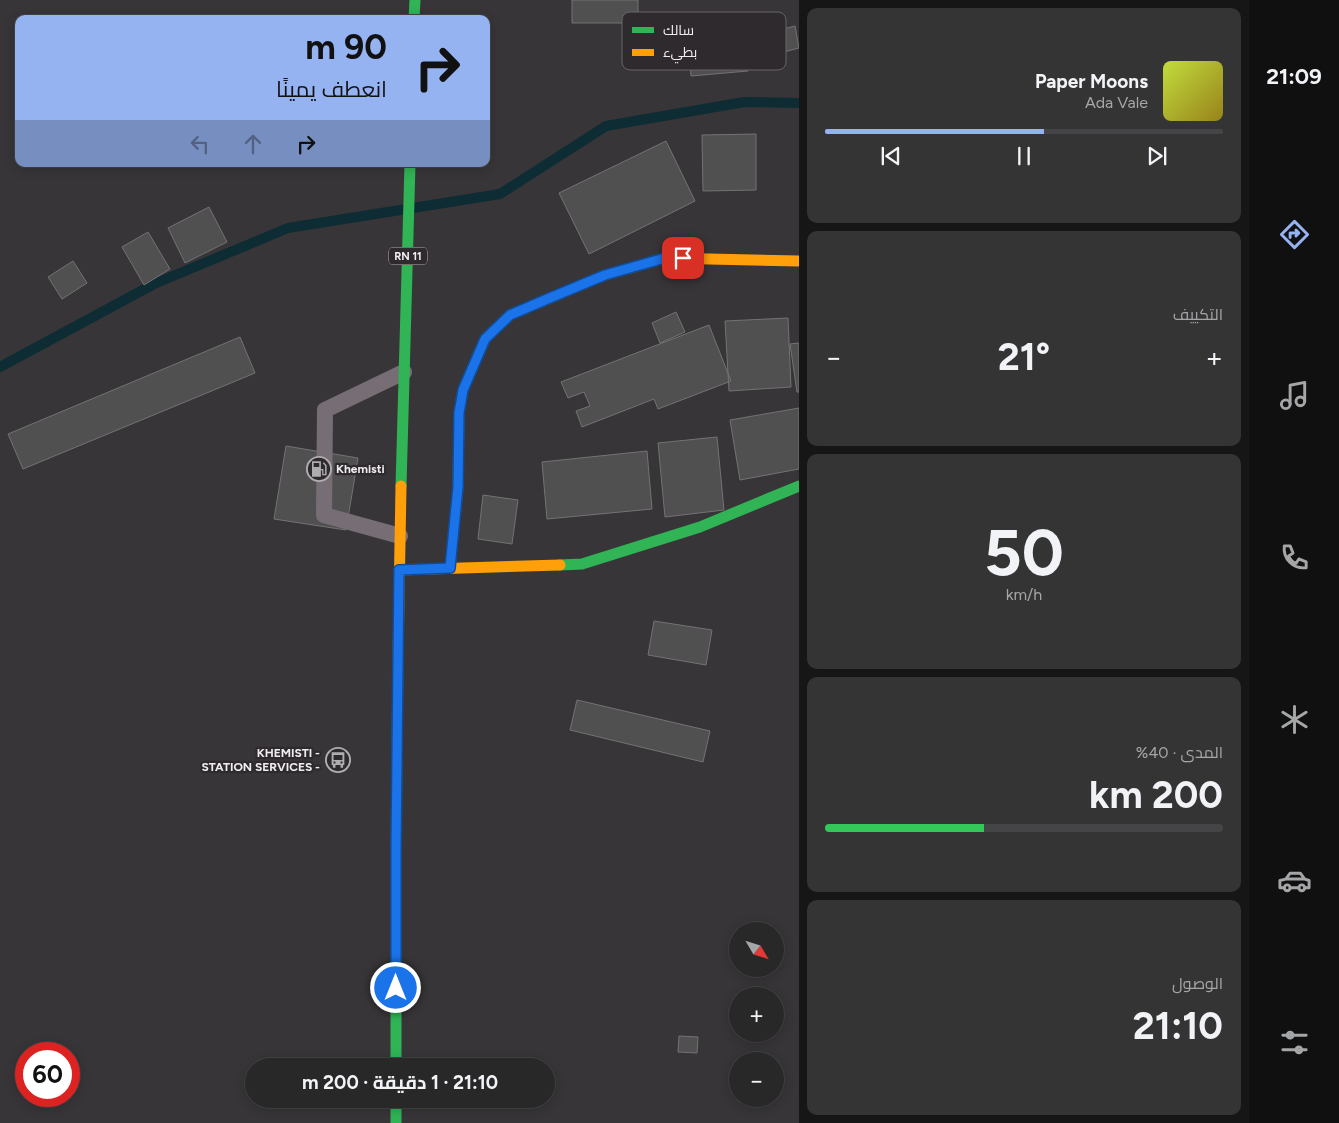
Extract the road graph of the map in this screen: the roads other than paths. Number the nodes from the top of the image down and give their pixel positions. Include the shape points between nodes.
1 (415, 0) edge
2 (414, 15) edge
3 (410, 167) edge
4 (799, 260) edge
5 (404, 372) junction
6 (799, 486) edge
7 (400, 536) junction
8 (450, 568) junction
9 (399, 570) junction
10 (396, 1058) edge
11 (396, 1108) edge
12 (396, 1123) edge

1 - 2 street
3 - 5 street, RN 11
4 - 8 street via 665,258 605,275 510,315 485,339 463,390
5 - 7 street, RN 11
5 - 7 lane via 325,410 324,515
6 - 8 street via 700,527 582,564
7 - 9 street, RN 11
8 - 9 street
9 - 10 street, RN 11
11 - 12 street

